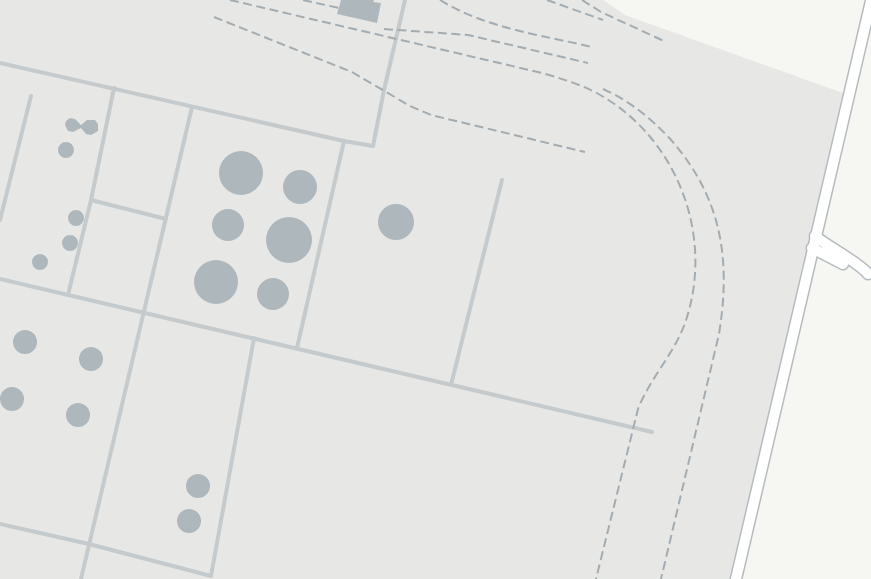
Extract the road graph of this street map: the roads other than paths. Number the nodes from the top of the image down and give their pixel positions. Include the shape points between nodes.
1 (405, 0) edge
2 (871, 1) edge
3 (0, 63) edge
4 (114, 88) junction
5 (31, 96) dead end
6 (192, 107) junction
7 (344, 141) junction
8 (502, 180) dead end
9 (91, 200) junction
10 (166, 219) junction
11 (0, 220) edge
12 (815, 236) junction
13 (812, 248) junction
14 (870, 275) edge
15 (0, 279) edge
16 (68, 295) junction
17 (142, 312) junction
18 (254, 338) junction
19 (297, 348) junction
20 (451, 385) junction
21 (652, 432) dead end
22 (0, 524) edge
23 (89, 544) junction
24 (81, 579) edge
25 (736, 579) edge

1 - 7 lane via 373,146
2 - 12 street
3 - 4 lane
4 - 6 lane
4 - 9 lane
5 - 11 lane
6 - 7 lane
6 - 10 lane
7 - 19 lane
8 - 20 lane
9 - 10 lane
9 - 16 lane
10 - 17 lane
12 - 13 street
12 - 14 street
13 - 14 street
13 - 25 street
15 - 16 lane
16 - 17 lane
17 - 18 lane
17 - 23 lane
18 - 19 lane
18 - 23 lane via 211,576
19 - 20 lane
20 - 21 lane
22 - 23 lane
23 - 24 lane

